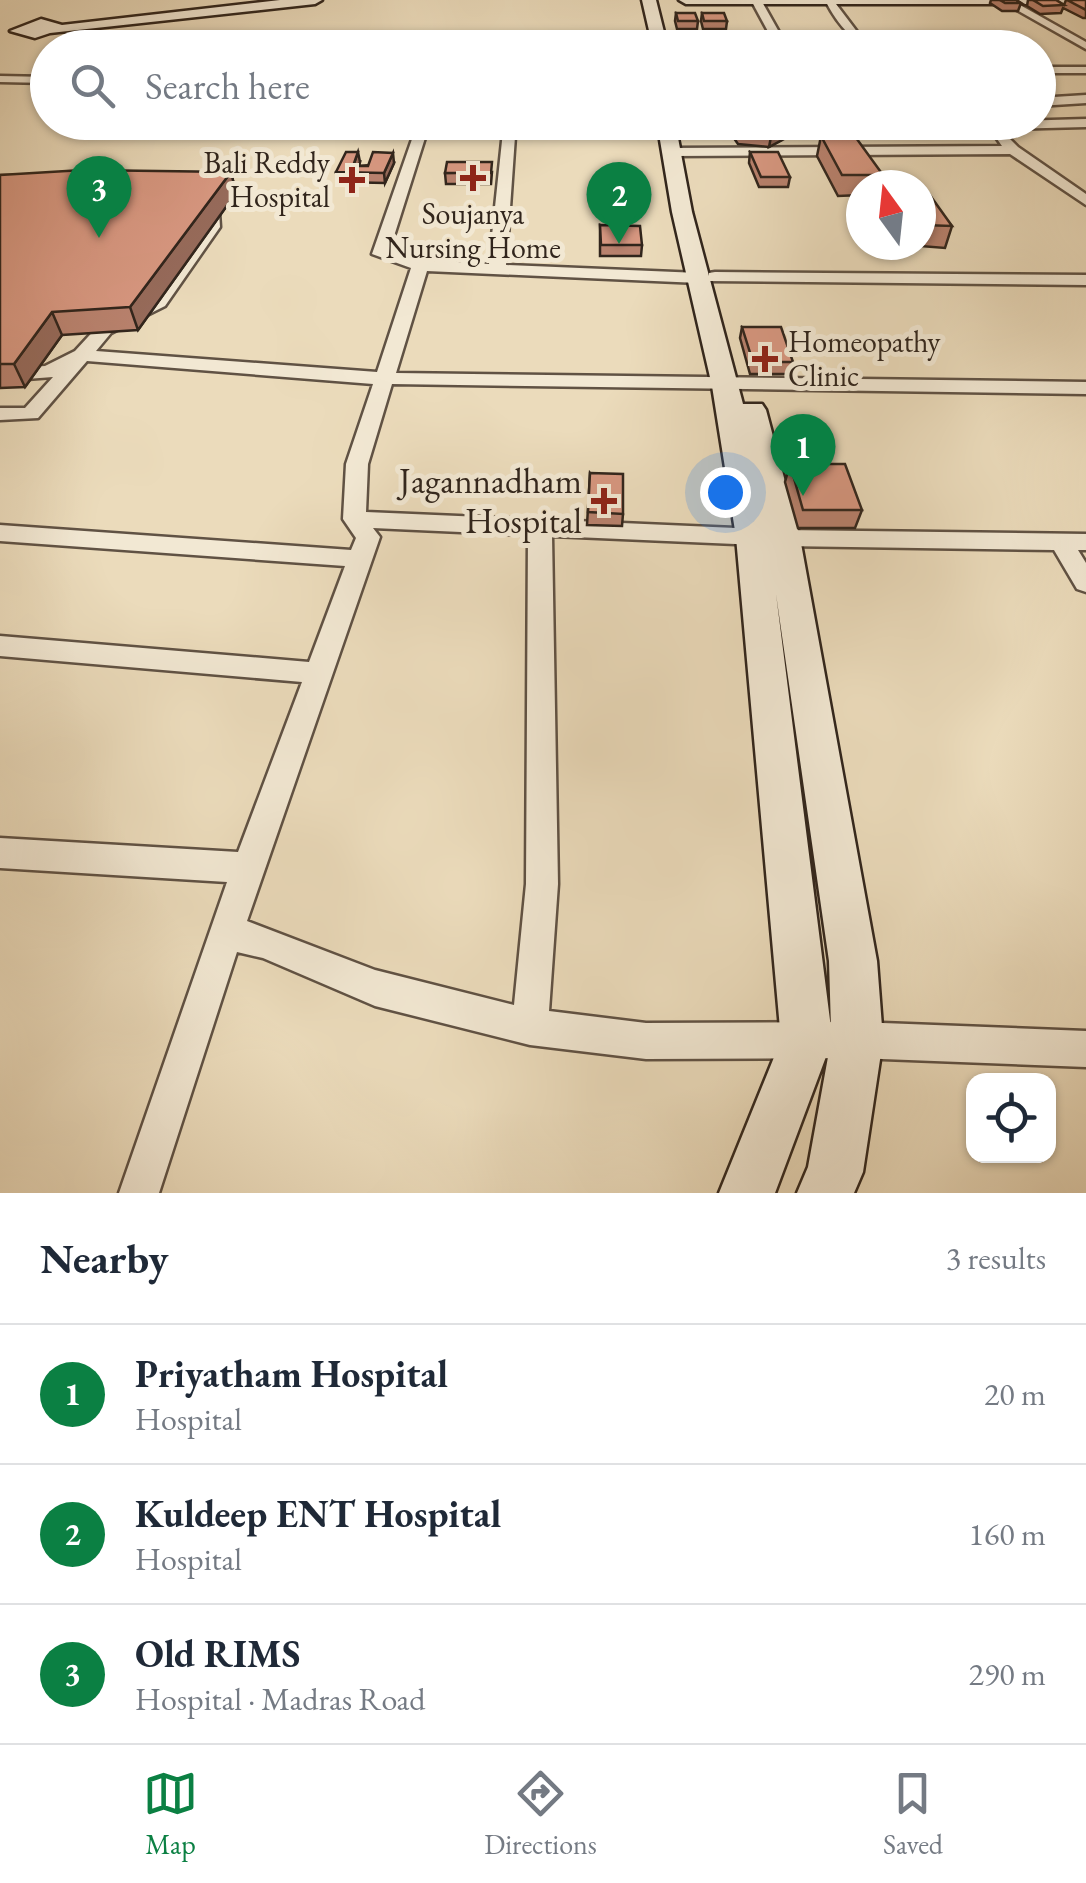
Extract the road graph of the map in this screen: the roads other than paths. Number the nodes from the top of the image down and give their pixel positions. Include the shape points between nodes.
1 (286, 0) edge
2 (315, 0) edge
3 (641, 0) edge
4 (649, 0) edge
5 (686, 0) edge
6 (1036, 0) edge
7 (756, 1) edge
8 (1006, 1) edge
9 (1083, 1) edge
10 (829, 2) edge
11 (1053, 9) edge
12 (32, 29) edge
13 (647, 30) edge
14 (656, 30) edge
15 (773, 30) edge
16 (850, 30) edge
17 (1086, 46) edge
18 (1056, 70) edge
19 (1086, 70) edge
20 (0, 79) edge
21 (30, 80) edge
22 (1086, 100) edge
23 (1056, 101) edge
24 (1086, 123) edge
25 (1056, 124) edge
26 (418, 140) edge
27 (509, 140) edge
28 (676, 140) edge
29 (732, 140) edge
30 (1003, 140) edge
31 (1012, 150) junction
32 (1086, 201) edge
33 (179, 208) edge
34 (420, 266) junction
35 (498, 269) junction
36 (708, 277) junction
37 (1086, 280) edge
38 (82, 355) junction
39 (0, 376) edge
40 (384, 378) junction
41 (736, 386) junction
42 (1086, 388) edge
43 (0, 414) edge
44 (354, 520) junction
45 (540, 527) junction
46 (0, 533) edge
47 (768, 538) junction
48 (1074, 542) edge
49 (360, 559) junction
50 (1086, 583) edge
51 (0, 646) edge
52 (318, 673) junction
53 (0, 853) edge
54 (248, 868) junction
55 (226, 933) junction
56 (530, 1027) junction
57 (807, 1040) junction
58 (857, 1040) junction
59 (1086, 1049) edge
60 (139, 1193) edge
61 (747, 1193) edge
62 (825, 1193) edge

1 - 12 main road
2 - 12 main road
3 - 13 main road
4 - 14 main road
5 - 7 main road
6 - 8 main road
6 - 9 main road
6 - 11 street
7 - 10 main road
7 - 15 street
8 - 10 main road
8 - 17 street
10 - 16 street
18 - 19 street
20 - 21 street
22 - 23 street
24 - 25 street
26 - 34 street via 380,254
27 - 35 street
28 - 36 main road
29 - 31 street
30 - 31 street
31 - 32 street
33 - 38 street via 214,215 212,227 159,302 105,328
34 - 35 street
34 - 40 street
35 - 36 street
36 - 37 street
36 - 41 main road
38 - 39 street via 50,372
38 - 40 street
38 - 43 street via 31,414
40 - 41 street
40 - 44 street via 357,464
41 - 42 street
41 - 47 main road
44 - 45 street
44 - 49 street via 368,537
45 - 47 street
45 - 56 street via 542,884
46 - 49 street
47 - 48 street
47 - 57 main road
47 - 58 main road via 853,961
48 - 50 street
49 - 52 street
51 - 52 street
52 - 54 street
53 - 54 street
54 - 55 street
55 - 56 street via 264,940 375,988
55 - 60 street
56 - 57 street via 646,1041
57 - 58 street
57 - 61 main road
58 - 59 street
58 - 62 main road

